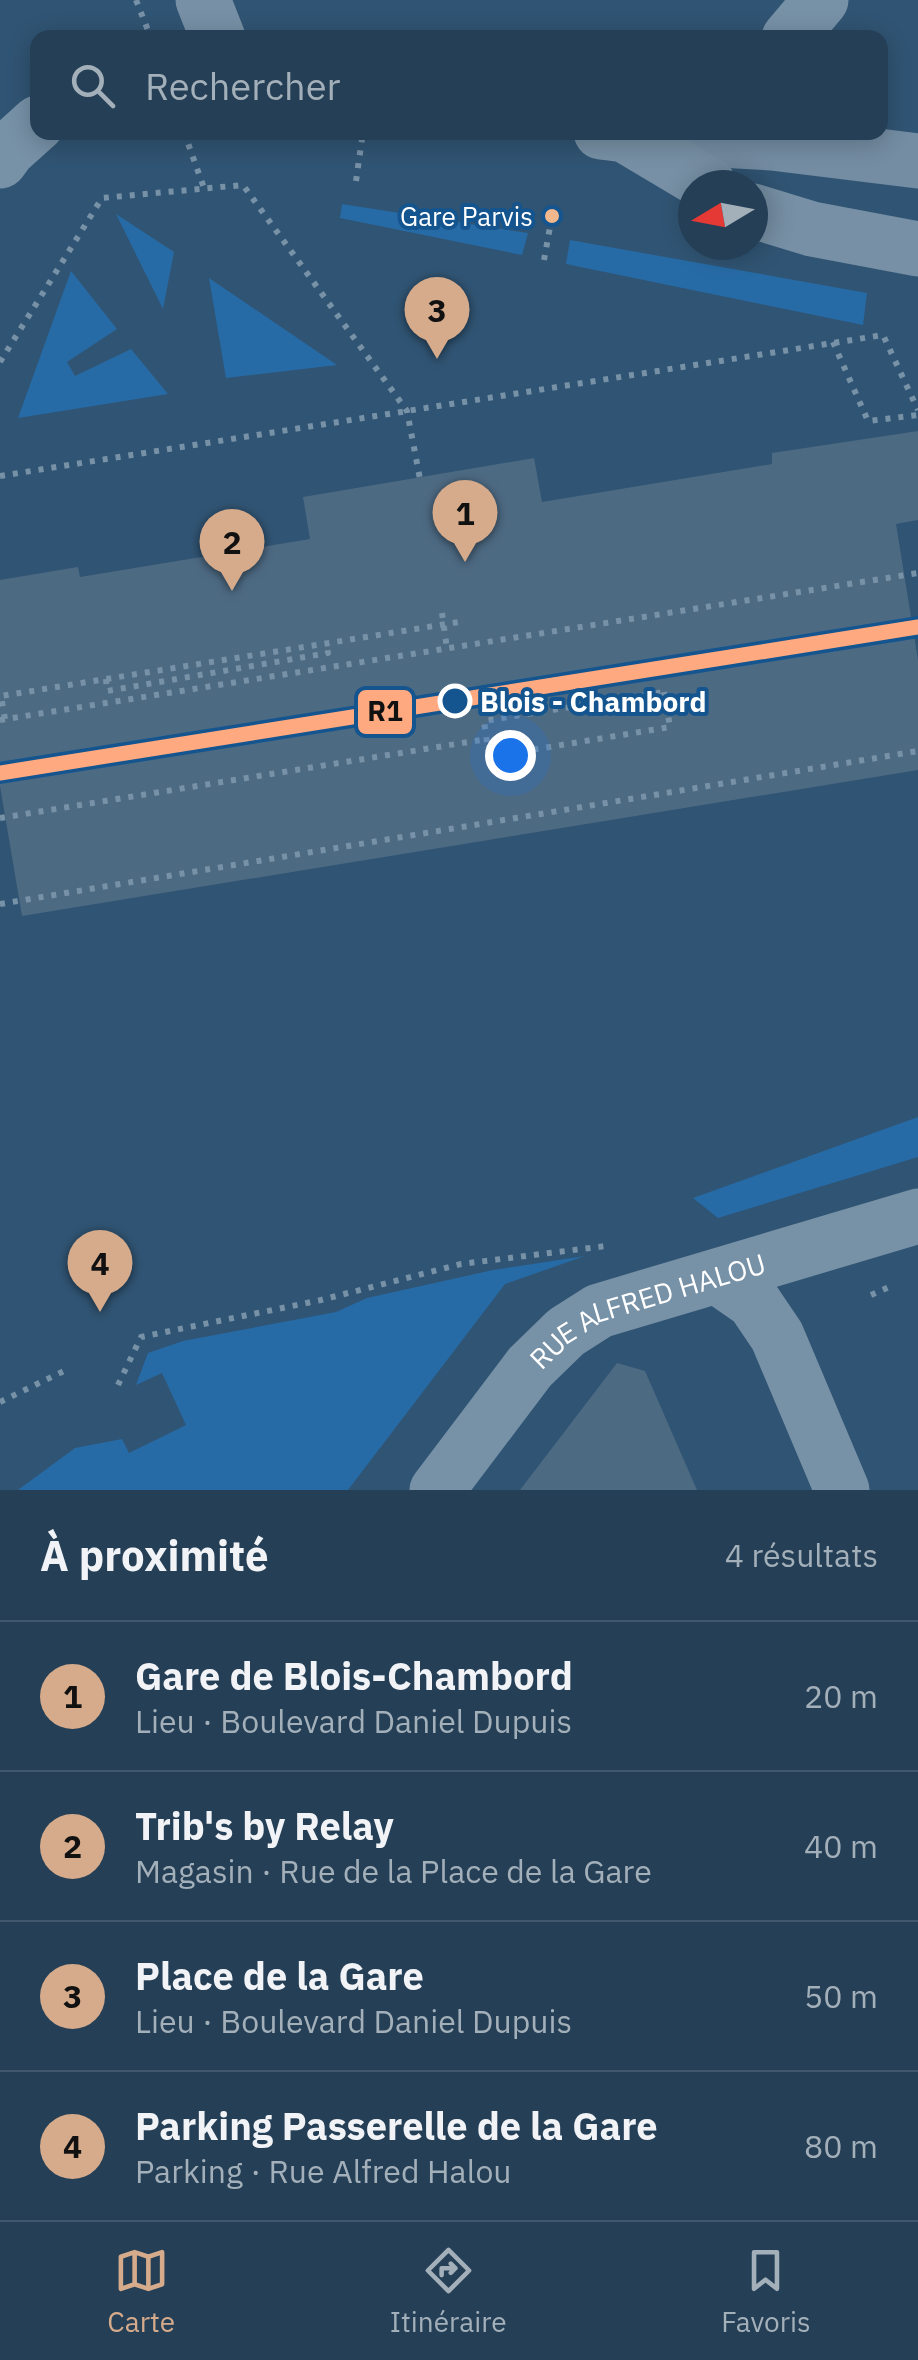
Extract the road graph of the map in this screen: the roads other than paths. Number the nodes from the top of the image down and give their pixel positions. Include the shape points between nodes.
1 (202, 0) edge
2 (821, 0) edge
3 (215, 30) edge
4 (796, 30) edge
5 (30, 130) edge
6 (636, 140) edge
7 (706, 158) edge
8 (918, 161) edge
9 (0, 162) edge
10 (768, 215) edge
11 (918, 248) edge
12 (918, 1216) edge
13 (718, 1277) junction
14 (438, 1490) edge
15 (842, 1490) edge

1 - 3 main road
2 - 4 street
5 - 9 street
6 - 7 main road
7 - 8 main road via 772,143
10 - 11 main road
12 - 13 street, RUE ALFRED HALOU
13 - 14 street, RUE ALFRED HALOU via 599,1311 566,1332 530,1368
13 - 15 street via 754,1302 777,1336

